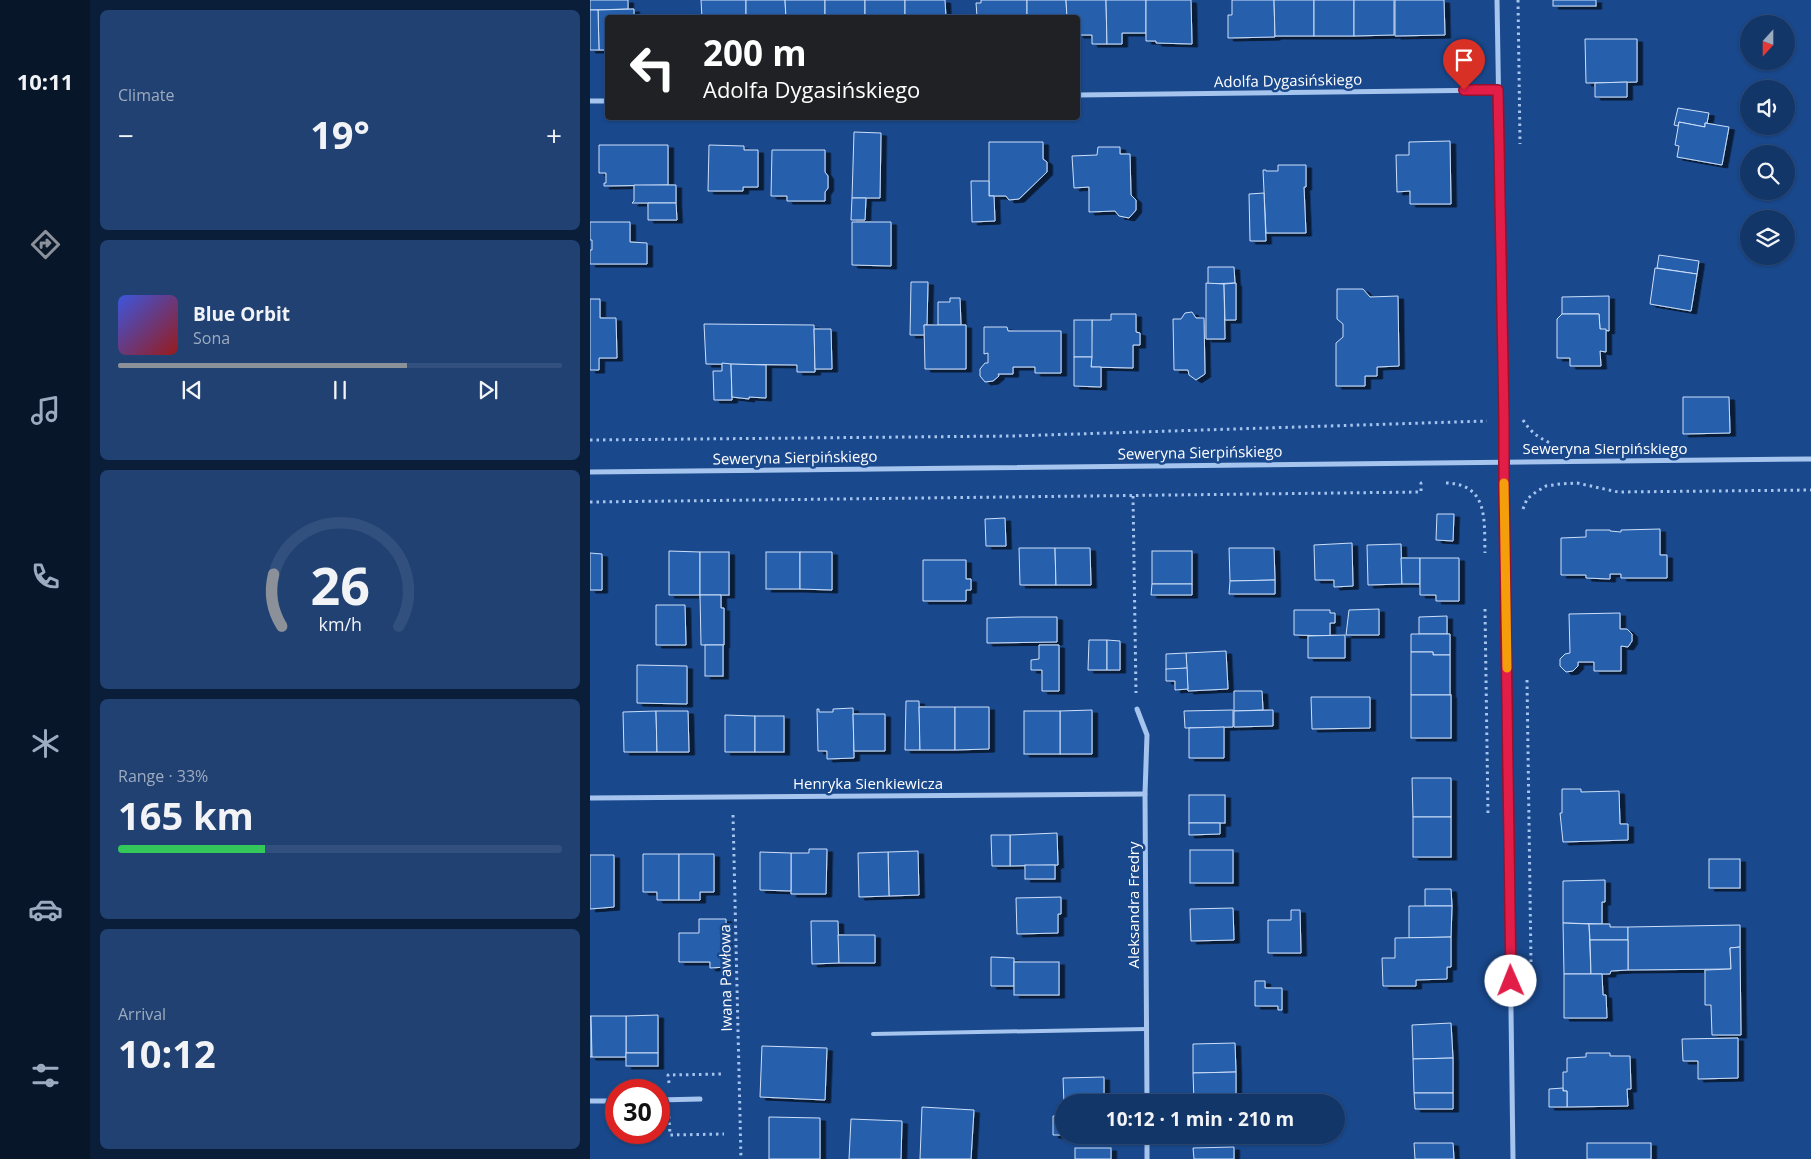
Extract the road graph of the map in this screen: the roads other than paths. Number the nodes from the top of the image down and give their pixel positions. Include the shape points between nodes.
1 (1497, 0) edge
2 (1498, 90) junction
3 (1080, 95) edge
4 (590, 101) edge
5 (605, 101) edge
6 (1811, 460) edge
7 (1504, 462) junction
8 (590, 472) edge
9 (1137, 709) road end
10 (1145, 794) junction
11 (590, 798) edge
12 (1146, 1030) junction
13 (873, 1034) dead end
14 (1147, 1094) edge
15 (700, 1099) dead end
16 (670, 1100) edge
17 (590, 1101) edge
18 (605, 1101) edge
19 (1147, 1144) edge
20 (1147, 1159) edge
21 (1513, 1159) edge

1 - 2 street
2 - 3 street, Adolfa Dygasińskiego
2 - 7 street
4 - 5 street
6 - 7 street, Seweryna Sierpińskiego
7 - 8 street, Seweryna Sierpińskiego
7 - 21 street
9 - 10 street, Aleksandra Fredry via 1147,735
10 - 11 street, Henryka Sienkiewicza
10 - 12 street, Aleksandra Fredry
12 - 13 lane
12 - 14 street, Aleksandra Fredry
15 - 16 street
17 - 18 street
19 - 20 street

